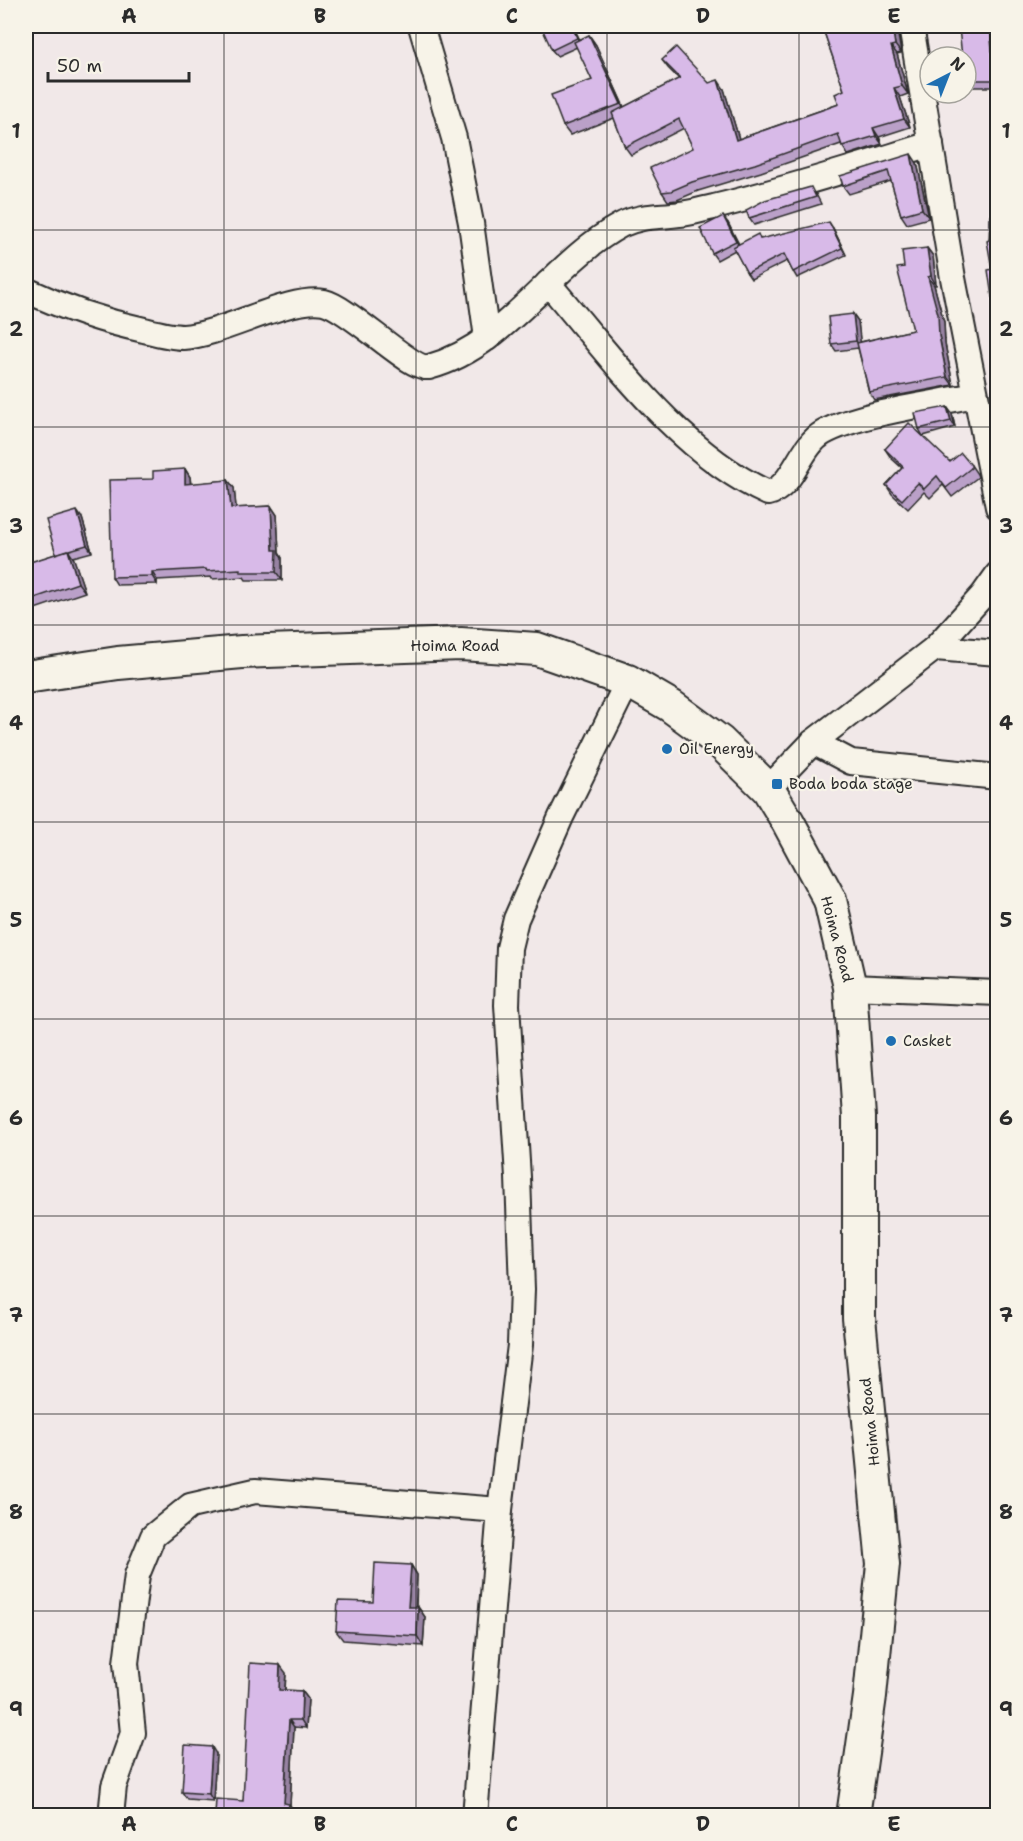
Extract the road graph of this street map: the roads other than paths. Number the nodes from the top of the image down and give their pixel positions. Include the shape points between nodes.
1 (421, 26) edge
2 (911, 26) edge
3 (931, 144) junction
4 (548, 283) junction
5 (26, 290) edge
6 (487, 338) junction
7 (975, 395) junction
8 (998, 507) edge
9 (998, 574) edge
10 (935, 648) junction
11 (998, 653) edge
12 (26, 677) edge
13 (628, 681) junction
14 (813, 742) junction
15 (998, 777) edge
16 (768, 789) junction
17 (849, 987) junction
18 (998, 993) edge
19 (500, 1510) junction
20 (111, 1815) edge
21 (475, 1815) edge
22 (853, 1815) edge

1 - 6 street via 454,138
2 - 3 street
3 - 4 street via 743,200 683,214 633,220 613,230
3 - 7 street
4 - 6 street
4 - 7 street via 649,403 716,460 768,493 780,488 801,456 822,434 852,422
5 - 6 street via 103,320 184,337 295,305 323,302 425,367
7 - 8 street
9 - 10 street
10 - 11 street
10 - 14 street
12 - 13 main road, Hoima Road via 118,663 242,652 461,644 537,650
13 - 16 main road, Hoima Road via 720,742
13 - 19 street via 561,817 516,919 509,948 507,1005 522,1289 518,1377
14 - 15 street via 851,762
14 - 16 street
16 - 17 main road, Hoima Road via 830,900
17 - 18 street
17 - 22 main road, Hoima Road via 859,1117 860,1318 883,1564
19 - 20 street via 255,1491 190,1506 153,1536 137,1575 126,1663 133,1733 114,1786
19 - 21 street

